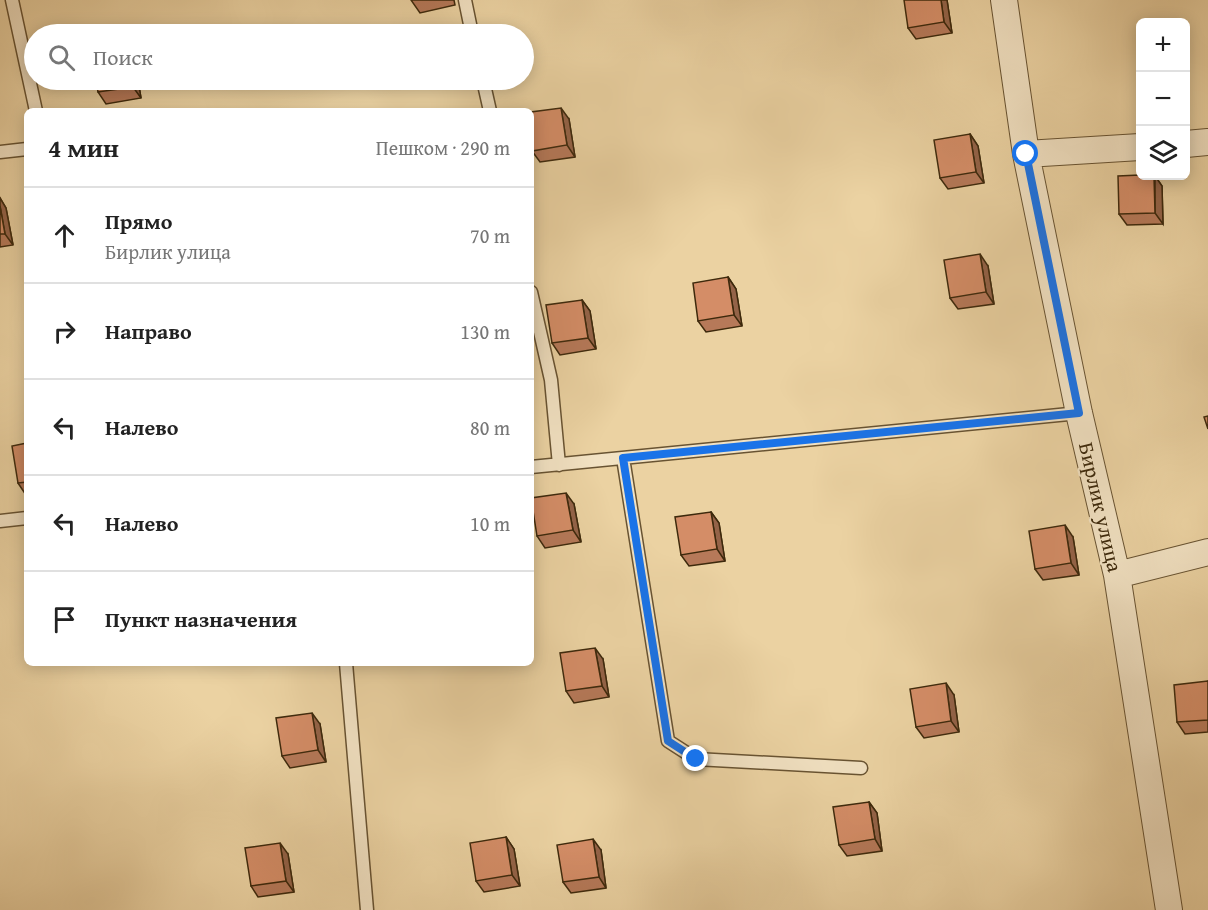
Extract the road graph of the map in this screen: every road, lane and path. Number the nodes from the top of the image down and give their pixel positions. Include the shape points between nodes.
1 (12, 0) edge
2 (465, 0) edge
3 (1004, 0) edge
4 (470, 24) edge
5 (24, 56) edge
6 (31, 90) edge
7 (485, 90) edge
8 (35, 108) edge
9 (489, 108) edge
10 (1208, 142) edge
11 (1190, 144) edge
12 (1136, 147) edge
13 (24, 148) edge
14 (0, 152) edge
15 (1026, 154) junction
16 (534, 305) edge
17 (1079, 413) junction
18 (623, 458) junction
19 (559, 465) junction
20 (534, 467) edge
21 (24, 518) edge
22 (0, 521) edge
23 (1208, 552) edge
24 (1117, 575) junction
25 (346, 666) edge
26 (861, 768) dead end
27 (367, 910) edge
28 (1169, 910) edge

1 - 5 lane
2 - 4 lane
3 - 15 street, Бирлик улица
6 - 8 lane
7 - 9 lane
10 - 11 street
12 - 15 street
13 - 14 lane
15 - 17 street, Бирлик улица
16 - 19 lane via 551,380
17 - 18 lane
17 - 24 street, Бирлик улица
18 - 19 lane
18 - 26 lane via 668,741 696,759
19 - 20 lane
21 - 22 lane
23 - 24 street
24 - 28 street, Бирлик улица
25 - 27 lane

